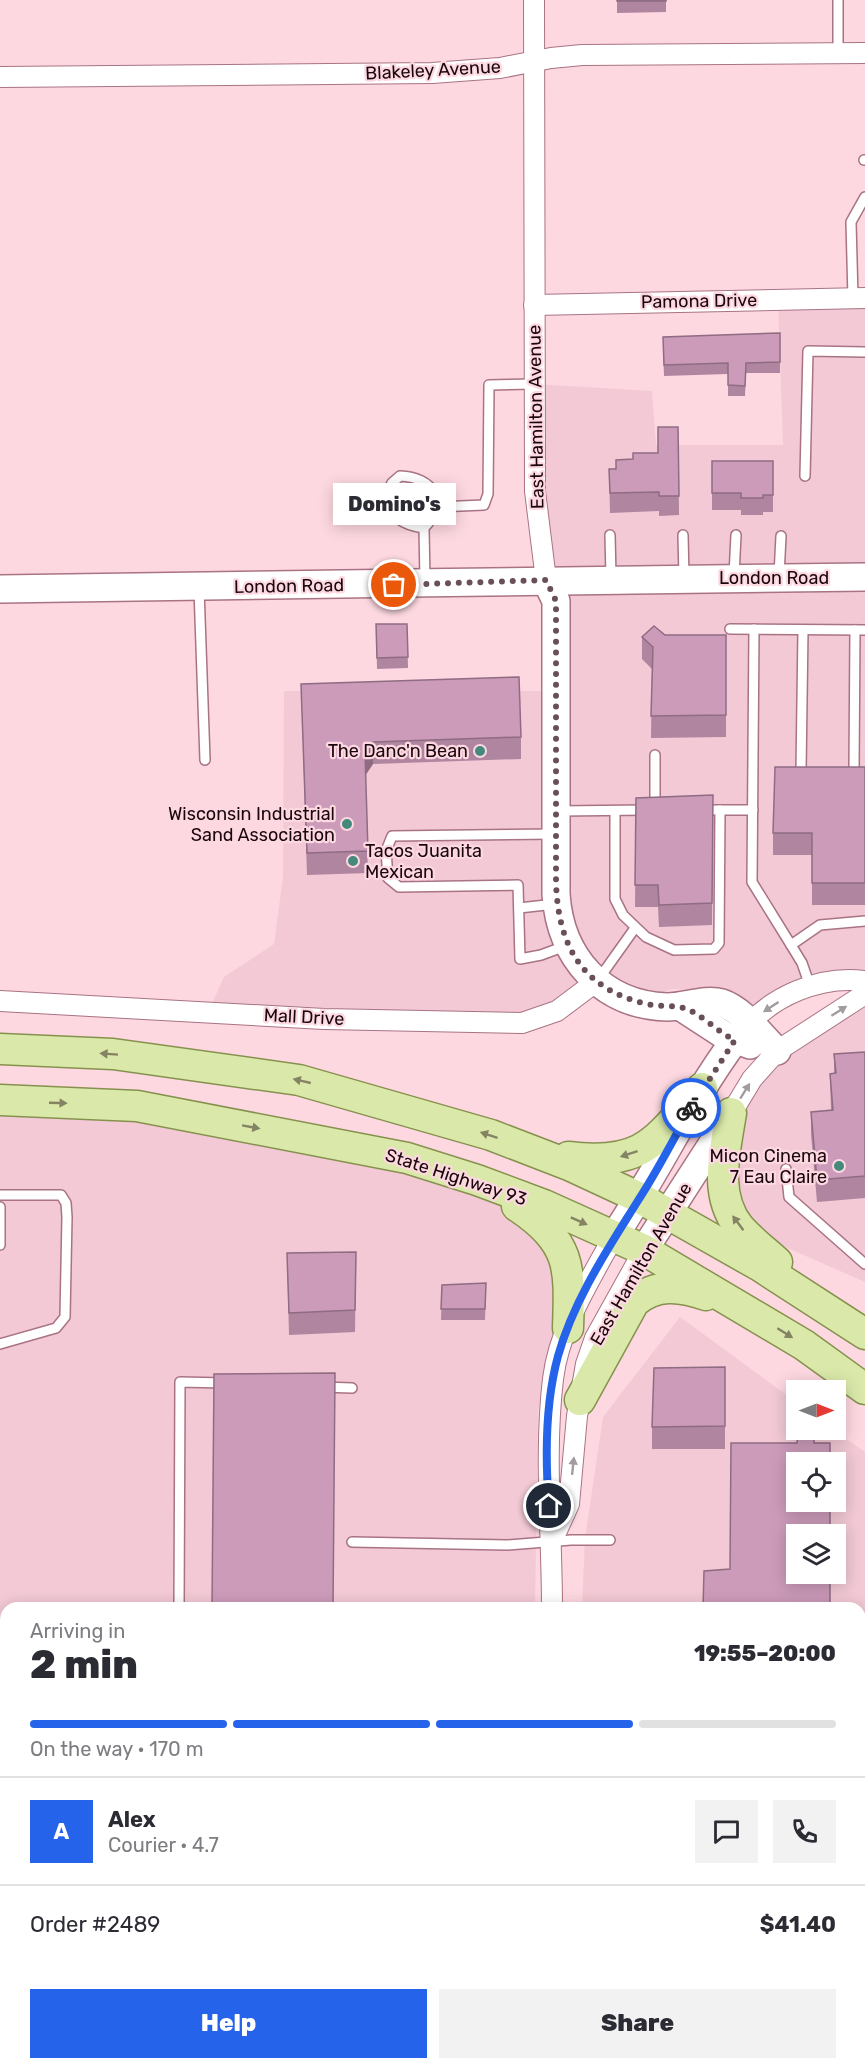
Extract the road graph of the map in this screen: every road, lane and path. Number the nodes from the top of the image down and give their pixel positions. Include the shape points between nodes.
1 (534, 0) edge
2 (838, 0) edge
3 (838, 54) junction
4 (865, 54) edge
5 (533, 61) junction
6 (0, 76) edge
7 (865, 197) edge
8 (859, 298) edge
9 (534, 305) junction
10 (865, 351) edge
11 (534, 384) junction
12 (805, 476) dead end
13 (437, 507) junction
14 (424, 528) junction
15 (610, 535) dead end
16 (683, 535) dead end
17 (736, 535) dead end
18 (781, 536) dead end
19 (611, 578) junction
20 (684, 578) junction
21 (734, 578) junction
22 (779, 578) junction
23 (865, 578) edge
24 (546, 580) junction
25 (425, 584) junction
26 (199, 587) junction
27 (0, 589) edge
28 (730, 629) dead end
29 (754, 629) junction
30 (803, 630) junction
31 (855, 630) junction
32 (865, 630) edge
33 (655, 755) dead end
34 (205, 760) dead end
35 (854, 770) edge
36 (801, 771) edge
37 (655, 810) junction
38 (666, 810) edge
39 (709, 810) edge
40 (720, 810) junction
41 (753, 810) junction
42 (615, 811) junction
43 (556, 823) junction
44 (557, 904) junction
45 (519, 908) junction
46 (865, 921) edge
47 (634, 928) junction
48 (567, 945) junction
49 (791, 945) junction
50 (597, 981) junction
51 (865, 981) edge
52 (810, 986) junction
53 (865, 994) edge
54 (0, 1001) edge
55 (742, 1032) junction
56 (0, 1049) edge
57 (777, 1051) junction
58 (702, 1088) junction
59 (0, 1100) edge
60 (724, 1124) junction
61 (537, 1153) junction
62 (786, 1169) dead end
63 (477, 1180) junction
64 (0, 1195) edge
65 (640, 1198) junction
66 (0, 1207) edge
67 (669, 1214) junction
68 (614, 1236) junction
69 (0, 1245) edge
70 (644, 1250) junction
71 (865, 1264) edge
72 (826, 1307) junction
73 (748, 1310) junction
74 (567, 1328) junction
75 (865, 1334) edge
76 (0, 1344) edge
77 (238, 1384) edge
78 (306, 1387) edge
79 (352, 1388) dead end
80 (865, 1389) edge
81 (580, 1400) junction
82 (610, 1540) dead end
83 (352, 1542) dead end
84 (552, 1542) junction
85 (179, 1602) edge
86 (552, 1602) edge

1 - 5 street, East Hamilton Avenue
2 - 3 lane
3 - 4 street, Blakeley Avenue
3 - 5 street, Blakeley Avenue via 593,54
5 - 6 street, Blakeley Avenue via 500,68 432,73
5 - 9 street, East Hamilton Avenue
7 - 8 lane via 850,222
8 - 9 street, Pamona Drive
9 - 11 street, East Hamilton Avenue
10 - 12 lane via 808,351
11 - 13 lane via 489,385 488,495 484,505
11 - 24 street, East Hamilton Avenue via 535,491
13 - 14 lane via 435,516
13 - 14 lane via 434,493 426,483 400,476 392,483 385,496 389,510 408,526
14 - 25 lane
15 - 19 lane
16 - 20 lane
17 - 21 lane
18 - 22 lane
19 - 20 street, London Road
19 - 24 street, London Road
20 - 21 street, London Road
21 - 22 street, London Road
22 - 23 street, London Road
24 - 25 street, London Road
24 - 43 street, East Hamilton Avenue via 556,601
25 - 26 street, London Road
26 - 27 street, London Road
26 - 34 lane
28 - 29 lane
29 - 30 lane
29 - 41 lane
30 - 31 lane
30 - 36 lane
31 - 32 lane
31 - 35 lane
33 - 37 lane
37 - 38 lane
37 - 42 lane
39 - 40 lane
40 - 41 lane
40 - 47 lane via 719,943 714,949 674,950
41 - 49 lane via 752,882
42 - 43 lane
42 - 47 lane via 615,899
43 - 44 street, East Hamilton Avenue
43 - 45 lane via 392,836 386,851 388,878 399,887 518,885
44 - 45 lane
44 - 48 street, East Hamilton Avenue
45 - 48 lane via 520,959
46 - 49 lane via 820,925
47 - 50 lane
48 - 50 street, East Hamilton Avenue via 580,966
49 - 52 lane
50 - 54 street, Mall Drive via 557,1011 522,1023 324,1019
50 - 55 street, East Hamilton Avenue via 644,1004 681,1007
51 - 52 street via 835,979
52 -> 55 street via 772,1005
57 -> 53 street
55 - 57 street
55 - 58 street, East Hamilton Avenue
61 -> 56 main road via 491,1135 300,1080 113,1054
60 -> 57 street, East Hamilton Avenue via 752,1079
58 -> 61 main road via 658,1137 638,1151 600,1161
58 - 65 street, East Hamilton Avenue
59 -> 63 main road, State Highway 93 via 137,1106 408,1158
60 - 67 street, East Hamilton Avenue
72 -> 60 main road via 740,1227 730,1212 724,1198 722,1173
61 - 65 main road
62 - 71 lane via 789,1197
63 -> 68 main road, State Highway 93
63 - 74 main road via 540,1221 557,1240 567,1265
64 - 76 lane via 61,1195 67,1217 65,1317 56,1329
65 - 67 main road
65 - 68 street, East Hamilton Avenue
66 - 69 lane
67 - 70 street, East Hamilton Avenue
67 - 72 main road
68 - 70 main road, State Highway 93
68 - 74 street, East Hamilton Avenue
70 - 73 main road, State Highway 93
70 - 81 street, East Hamilton Avenue via 595,1338
72 - 75 main road
73 -> 80 main road, State Highway 93
73 - 81 main road via 685,1287 643,1294 634,1302
74 - 84 street, East Hamilton Avenue via 549,1413 547,1474
77 - 85 lane via 180,1382
78 - 79 lane
84 -> 81 street, East Hamilton Avenue via 569,1504
82 - 84 lane
83 - 84 lane
84 - 86 street, East Hamilton Avenue

